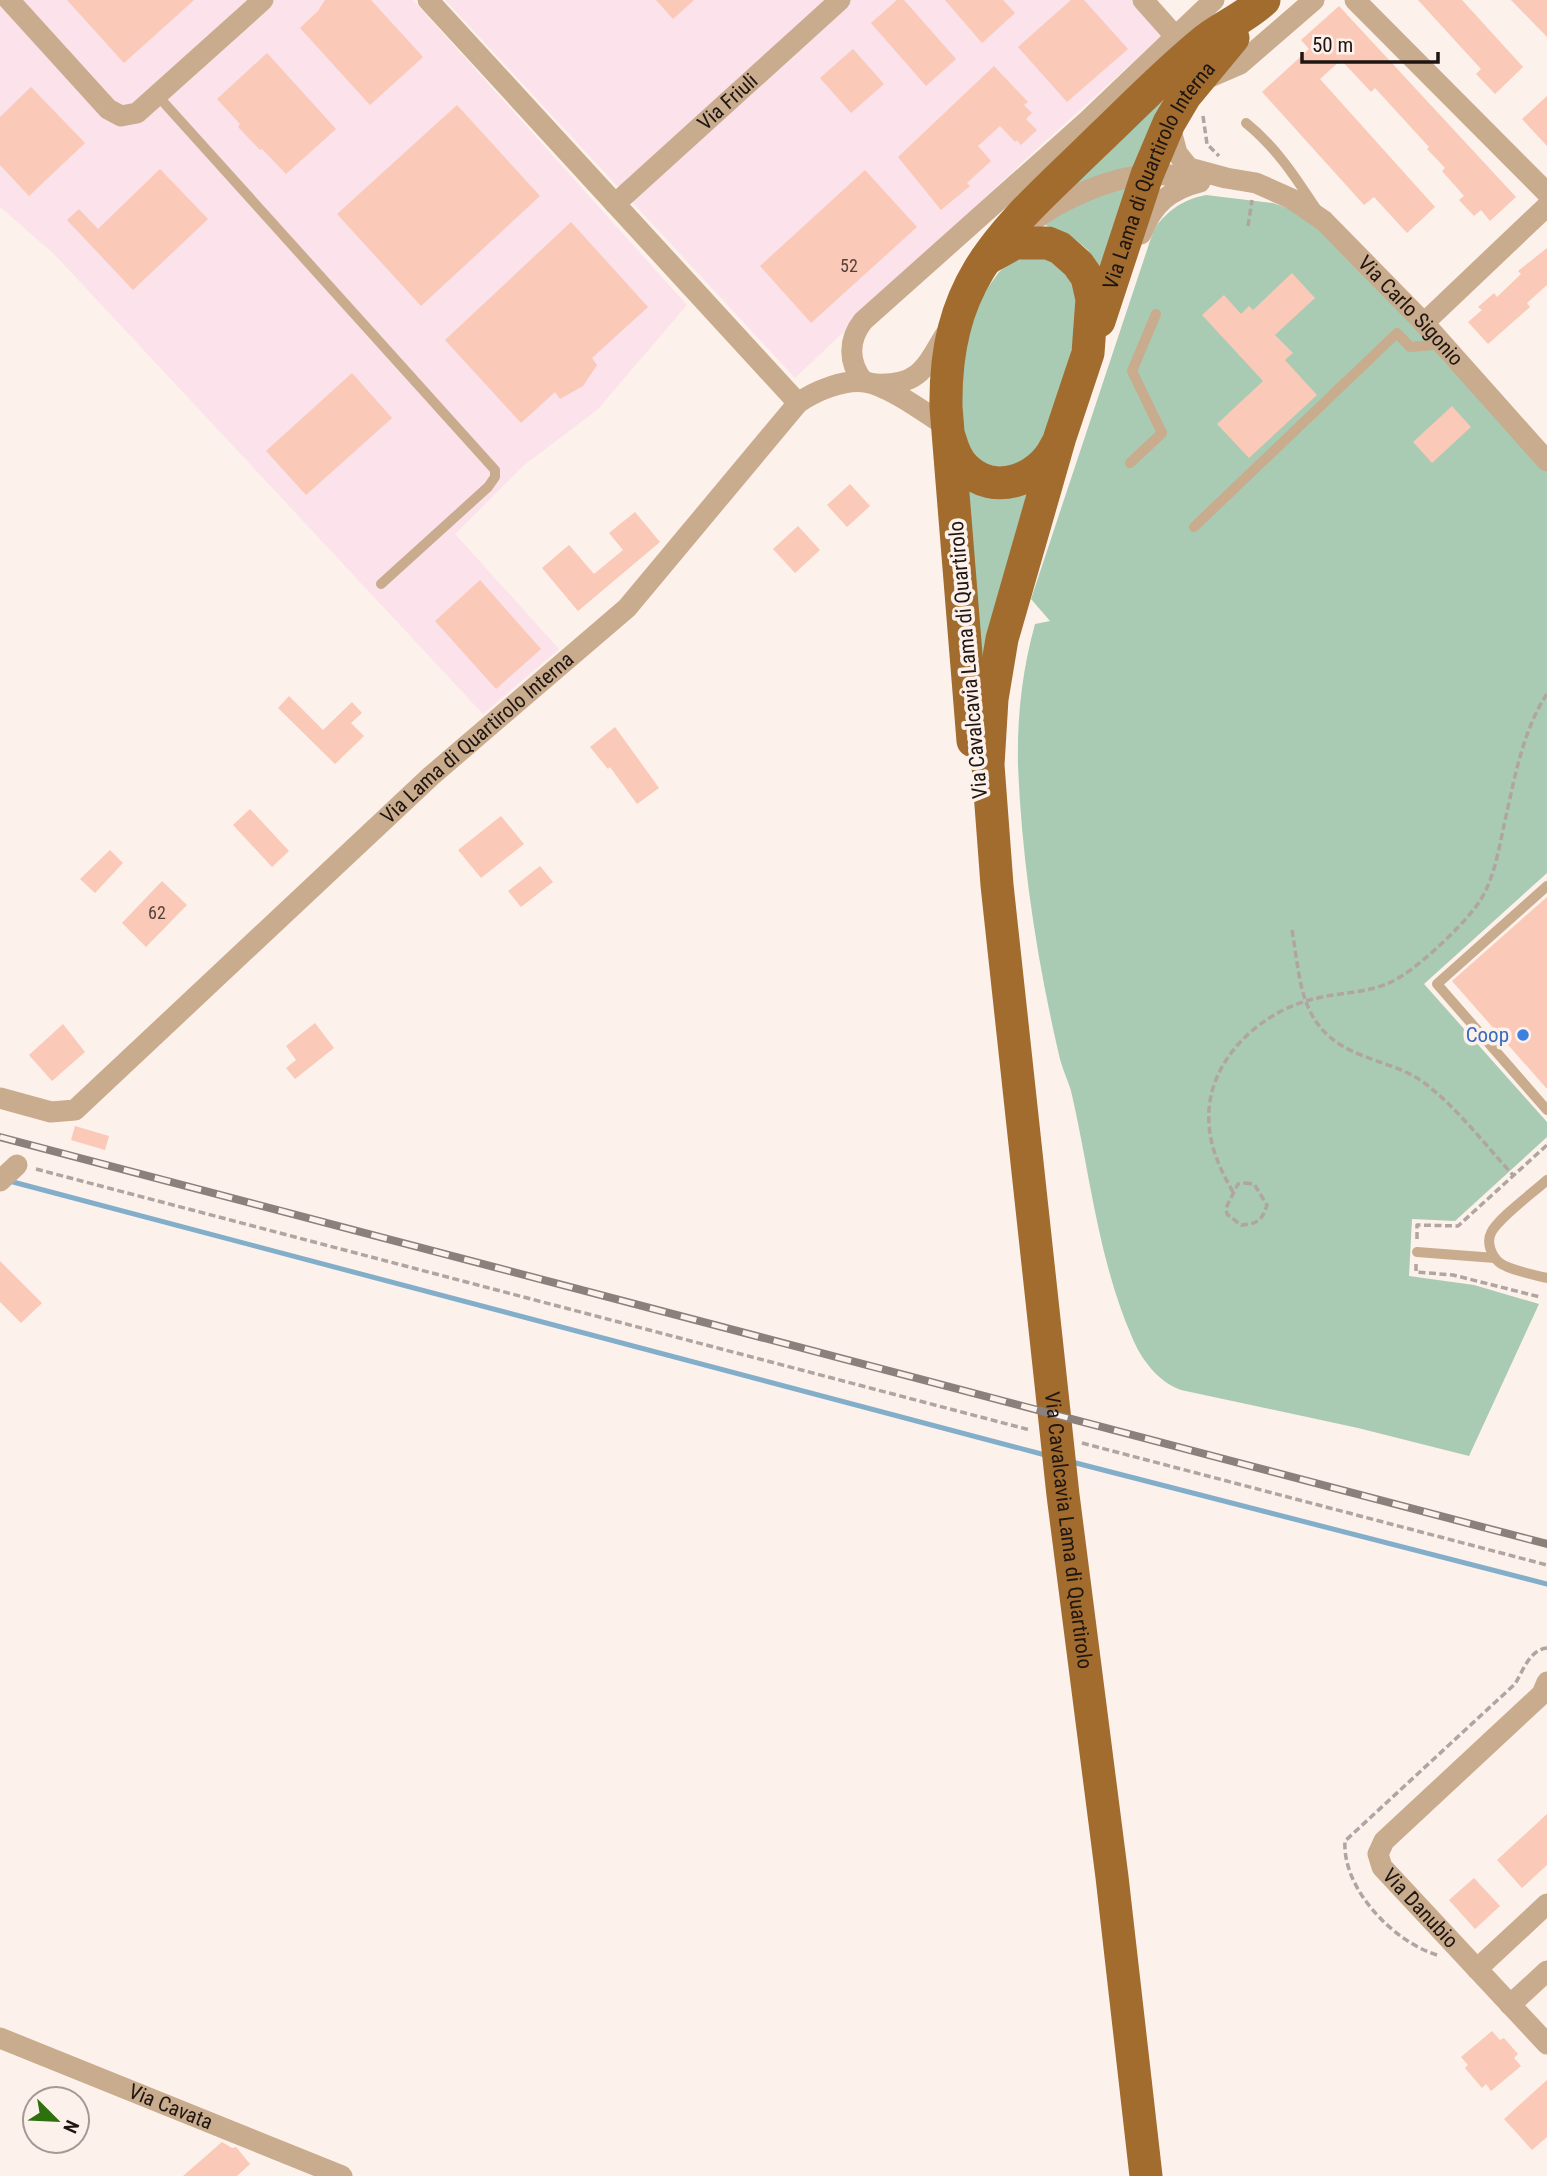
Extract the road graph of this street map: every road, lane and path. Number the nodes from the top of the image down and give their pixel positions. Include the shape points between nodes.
1 (9, 0) edge
2 (263, 0) edge
3 (840, 0) edge
4 (1143, 0) edge
5 (1214, 0) edge
6 (1314, 0) edge
7 (1355, 0) edge
8 (430, 1) edge
9 (1257, 6) edge
10 (1175, 36) junction
11 (1195, 84) junction
12 (157, 95) junction
13 (1181, 121) junction
14 (1246, 123) dead end
15 (1220, 156) dead end
16 (1147, 175) junction
17 (1226, 178) junction
18 (1254, 190) junction
19 (1547, 193) edge
20 (615, 204) junction
21 (1547, 206) edge
22 (1324, 221) junction
23 (1248, 226) dead end
24 (986, 259) junction
25 (960, 308) junction
26 (1156, 314) dead end
27 (1424, 323) junction
28 (1091, 344) junction
29 (1444, 344) junction
30 (869, 383) junction
31 (798, 402) junction
32 (948, 430) junction
33 (1060, 437) junction
34 (1547, 461) edge
35 (1130, 463) dead end
36 (1194, 527) dead end
37 (382, 584) dead end
38 (1547, 694) edge
39 (998, 885) junction
40 (1547, 886) edge
41 (1293, 930) dead end
42 (1304, 1001) junction
43 (0, 1098) edge
44 (1547, 1110) edge
45 (1547, 1145) edge
46 (18, 1165) joint
47 (1513, 1175) junction
48 (1547, 1180) edge
49 (0, 1181) edge
50 (1233, 1192) junction
51 (1417, 1252) junction
52 (1495, 1258) junction
53 (1547, 1278) edge
54 (1540, 1297) dead end
55 (1033, 1430) dead end
56 (1073, 1441) dead end
57 (1547, 1565) edge
58 (1547, 1648) edge
59 (1547, 1682) edge
60 (1547, 1904) edge
61 (1447, 1959) dead end
62 (1477, 1969) junction
63 (1547, 1971) edge
64 (1510, 2005) junction
65 (0, 2038) edge
66 (1547, 2044) edge
67 (342, 2176) edge
68 (1146, 2176) edge

1 - 12 street via 114,113 137,113
2 - 12 street
3 - 20 street, Via Friuli
4 - 10 street
5 - 10 street
6 - 11 street via 1240,64
7 - 19 street
8 - 20 street
9 - 11 main road, Via Lama di Quartirolo Interna
9 - 24 main road, Via Lama di Quartirolo Interna via 1209,38 1155,85 1014,221
10 - 30 street via 863,321 852,347 854,370
11 - 13 main road, Via Lama di Quartirolo Interna
12 - 37 lane via 495,470 488,487
13 - 15 path via 1203,114 1207,144
13 - 16 main road, Via Lama di Quartirolo Interna
13 - 17 street via 1177,153 1185,166
14 - 22 lane via 1288,166
16 - 17 street
16 - 24 street via 1061,202
16 - 28 main road, Via Lama di Quartirolo Interna
17 - 18 street, Via Carlo Sigonio
17 - 28 street via 1179,188 1147,217 1112,311
18 - 22 street, Via Carlo Sigonio via 1292,199
18 - 23 path
20 - 31 street
21 - 27 street
22 - 27 street, Via Carlo Sigonio
24 - 25 main road, Via Cavalcavia Lama di Quartirolo
24 - 28 main road, Via Cavalcavia Lama di Quartirolo via 1015,243 1033,241 1060,248 1087,277 1092,299
25 - 30 street, Via Lama di Quartirolo Interna via 919,373 898,384
25 - 32 main road, Via Cavalcavia Lama di Quartirolo via 947,365
26 - 35 lane via 1132,370 1162,433
27 - 29 street, Via Carlo Sigonio
28 - 33 main road, Via Cavalcavia Lama di Quartirolo
29 - 34 street, Via Carlo Sigonio
29 - 36 lane via 1410,347 1397,333
30 - 31 street, Via Lama di Quartirolo Interna via 827,388
30 - 32 street
31 - 43 street, Via Lama di Quartirolo Interna via 628,608 431,776 75,1110 51,1112
32 - 33 main road, Via Cavalcavia Lama di Quartirolo via 963,467 979,477 1000,481 1036,472
32 - 39 main road, Via Cavalcavia Lama di Quartirolo via 970,710 983,823
33 - 39 main road, Via Cavalcavia Lama di Quartirolo via 1002,639 992,699 988,765
38 - 42 path via 1526,739 1490,880 1475,908 1412,969 1391,982
39 - 68 main road, Via Cavalcavia Lama di Quartirolo via 1063,1495
40 - 44 lane via 1437,985
41 - 42 path
42 - 47 path via 1334,1040 1427,1085
42 - 50 path via 1245,1034 1226,1061 1213,1092 1208,1122 1220,1171
45 - 47 path
46 - 49 street
46 - 55 path
47 - 51 path via 1458,1226 1417,1225
48 - 52 lane via 1489,1235
50 - 50 path via 1226,1208 1232,1219 1241,1225 1263,1218 1267,1205 1254,1184 1238,1184
51 - 52 lane
51 - 54 path via 1416,1272 1476,1280
52 - 53 lane
56 - 57 path
58 - 61 path via 1533,1654 1516,1684 1345,1842 1344,1856 1358,1889 1380,1919 1404,1940
59 - 62 street, Via Danubio via 1542,1695 1384,1841 1378,1854 1382,1867
60 - 62 street
62 - 64 street, Via Danubio
63 - 64 street
64 - 66 street, Via Danubio
65 - 67 street, Via Cavata

